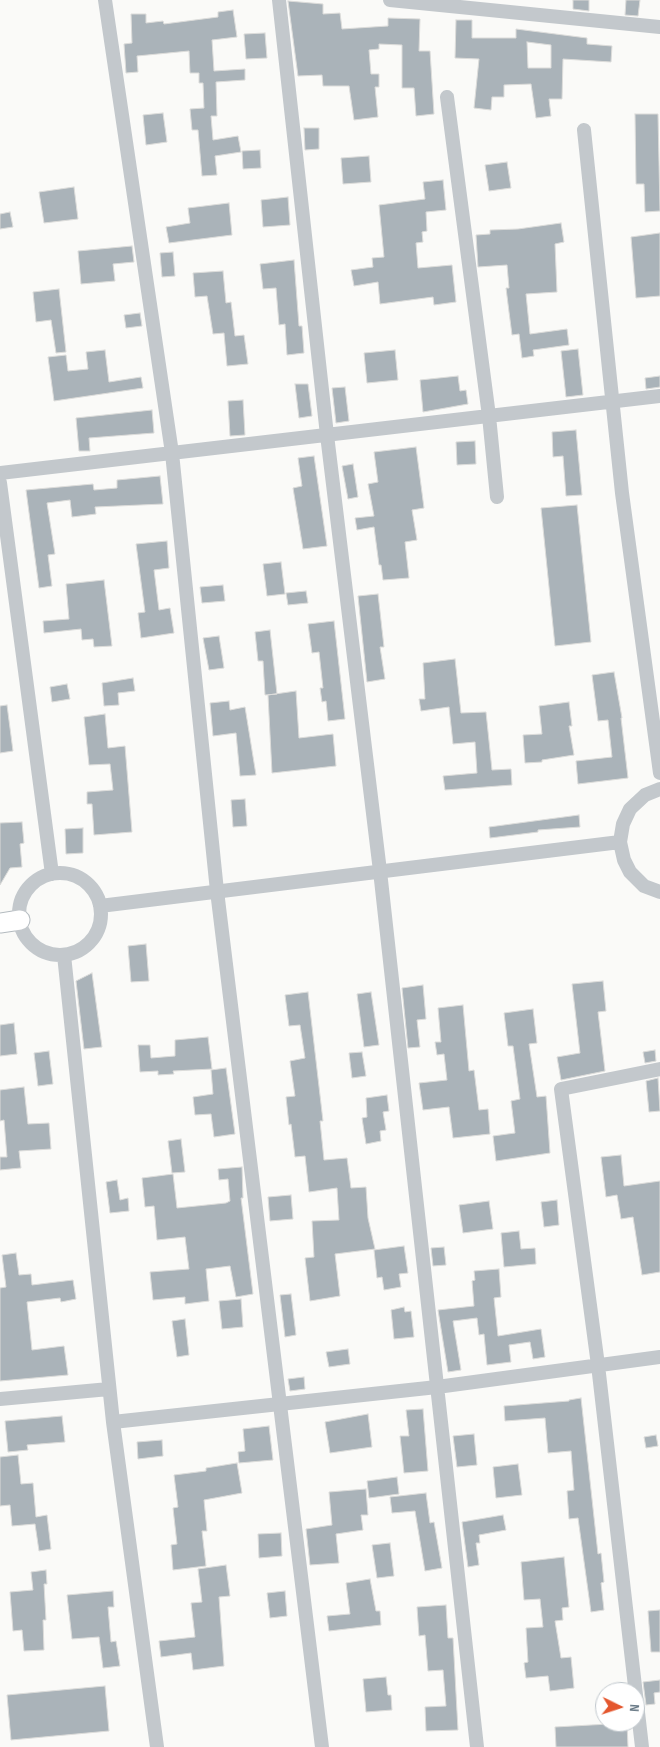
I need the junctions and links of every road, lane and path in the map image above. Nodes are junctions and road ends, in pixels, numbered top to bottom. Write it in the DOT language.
graph roads {
  1 [pos="105,0"];
  2 [pos="279,0"];
  3 [pos="390,0"];
  4 [pos="660,28"];
  5 [pos="447,97"];
  6 [pos="584,130"];
  7 [pos="660,396"];
  8 [pos="612,402"];
  9 [pos="488,416"];
  10 [pos="327,435"];
  11 [pos="172,453"];
  12 [pos="0,473"];
  13 [pos="0,483"];
  14 [pos="497,496"];
  15 [pos="660,773"];
  16 [pos="660,789"];
  17 [pos="620,842"];
  18 [pos="380,871"];
  19 [pos="52,874"];
  20 [pos="217,891"];
  21 [pos="660,892"];
  22 [pos="100,906"];
  23 [pos="20,920"];
  24 [pos="0,923"];
  25 [pos="64,955"];
  26 [pos="660,1069"];
  27 [pos="660,1357"];
  28 [pos="598,1365"];
  29 [pos="437,1387"];
  30 [pos="109,1389"];
  31 [pos="0,1400"];
  32 [pos="281,1405"];
  33 [pos="113,1422"];
  34 [pos="157,1747"];
  35 [pos="322,1747"];
  36 [pos="477,1747"];
  37 [pos="642,1747"];
  1 -- 11 [label="street"];
  2 -- 10 [label="street"];
  3 -- 4 [label="street"];
  5 -- 9 [label="street"];
  6 -- 8 [label="street"];
  7 -- 8 [label="street"];
  8 -- 9 [label="street"];
  8 -- 15 [label="street"];
  9 -- 10 [label="street"];
  9 -- 14 [label="street"];
  10 -- 11 [label="street"];
  10 -- 18 [label="street"];
  11 -- 12 [label="street"];
  11 -- 20 [label="street"];
  13 -- 19 [label="street"];
  16 -- 17 [label="street"];
  17 -- 18 [label="street"];
  17 -- 21 [label="street"];
  18 -- 20 [label="street"];
  18 -- 29 [label="street"];
  19 -- 22 [label="street"];
  19 -- 23 [label="street"];
  20 -- 22 [label="street"];
  20 -- 32 [label="street"];
  22 -- 25 [label="street"];
  23 -- 24 [label="street"];
  23 -- 25 [label="street"];
  25 -- 30 [label="street"];
  26 -- 28 [label="street"];
  27 -- 28 [label="street"];
  28 -- 29 [label="street"];
  28 -- 37 [label="street"];
  29 -- 32 [label="street"];
  29 -- 36 [label="street"];
  30 -- 31 [label="street"];
  30 -- 33 [label="street"];
  32 -- 33 [label="street"];
  32 -- 35 [label="street"];
  33 -- 34 [label="street"];
}
